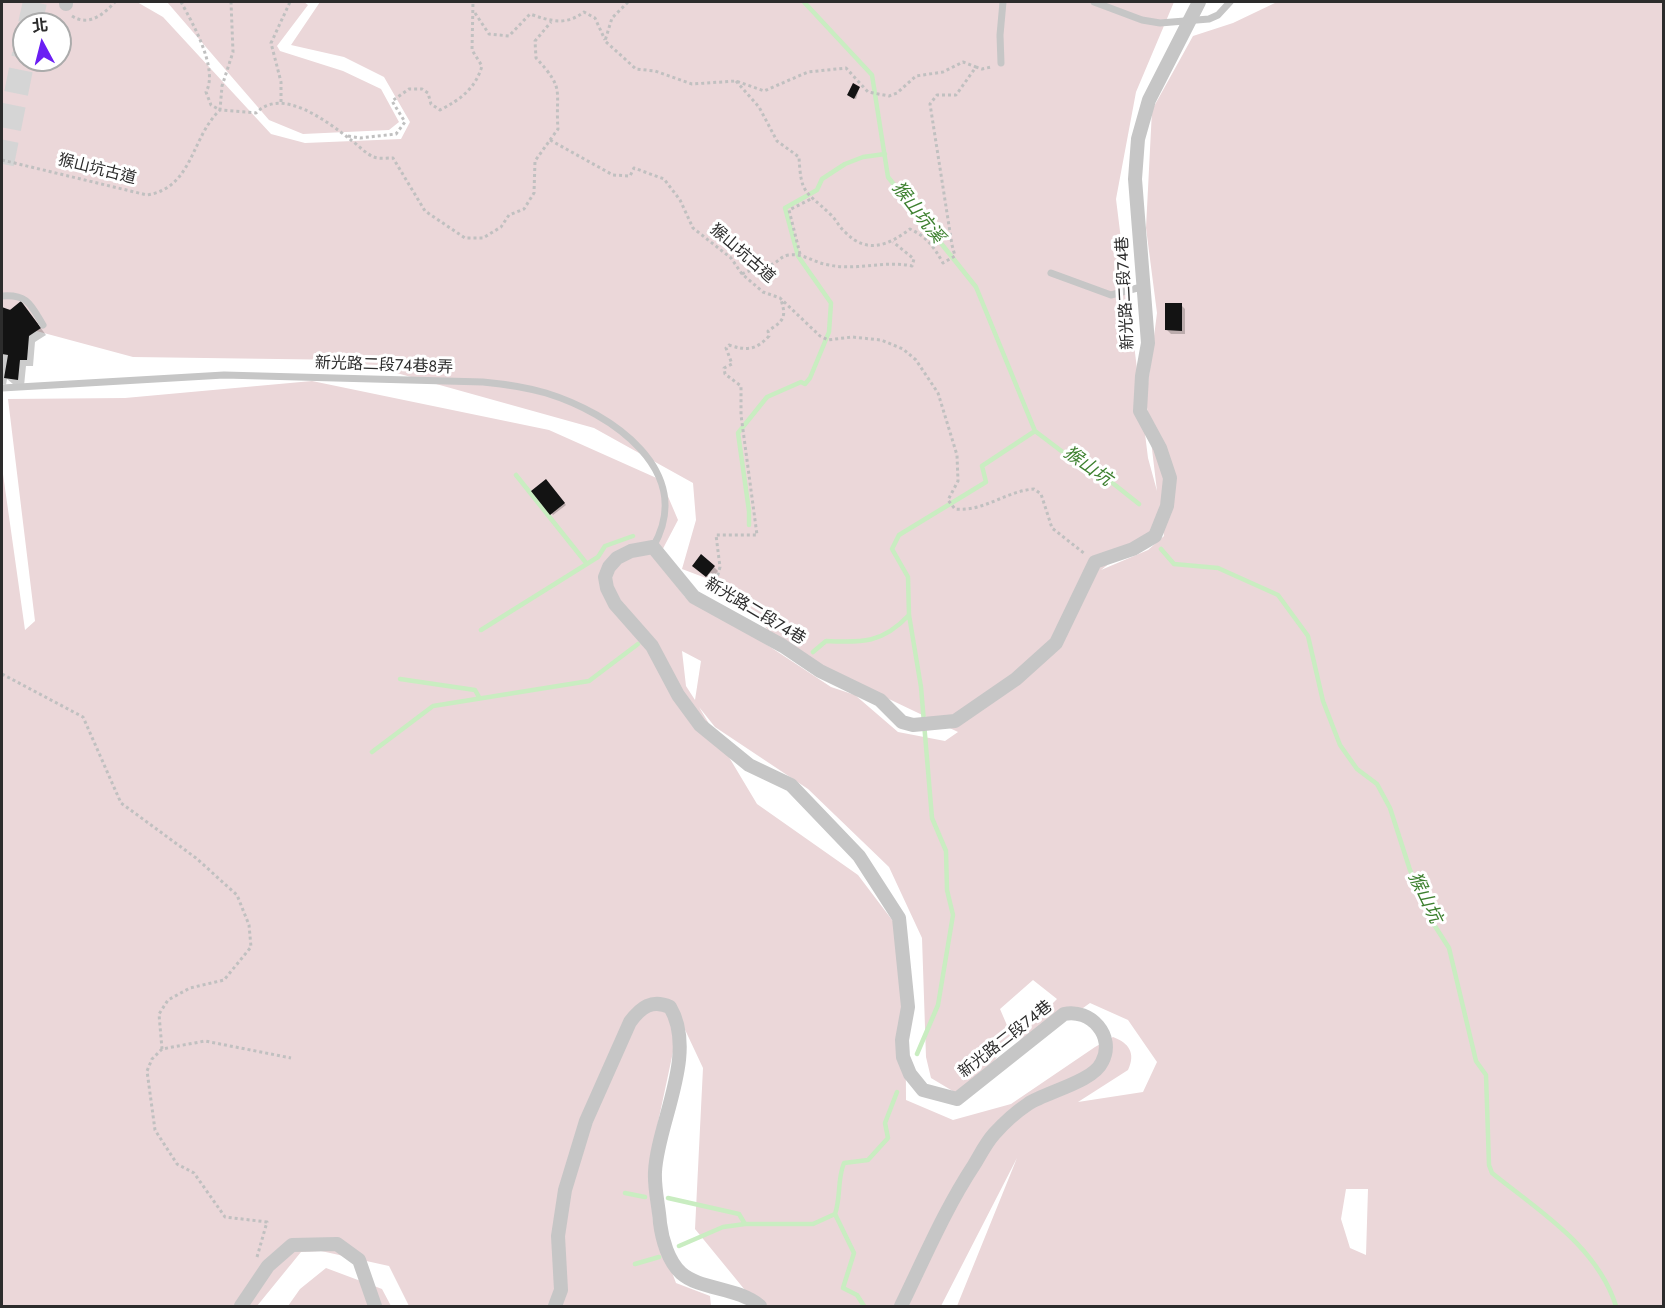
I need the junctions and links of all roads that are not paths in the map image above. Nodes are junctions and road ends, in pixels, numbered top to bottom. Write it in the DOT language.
graph roads {
  1 [pos="1003,2"];
  2 [pos="1095,2"];
  3 [pos="1199,2"];
  4 [pos="1230,2"];
  5 [pos="1190,22"];
  6 [pos="1001,63"];
  7 [pos="1051,273"];
  8 [pos="1144,285"];
  9 [pos="2,296"];
  10 [pos="43,325"];
  11 [pos="2,388"];
  12 [pos="653,547"];
  13 [pos="241,1306"];
  14 [pos="375,1306"];
  15 [pos="555,1306"];
  16 [pos="760,1306"];
  17 [pos="901,1306"];
  1 -- 6 [label="lane"];
  2 -- 5 [label="lane"];
  3 -- 5 [label="street, 新光路二段74巷"];
  4 -- 5 [label="lane"];
  5 -- 8 [label="street, 新光路二段74巷"];
  7 -- 8 [label="lane"];
  8 -- 12 [label="street, 新光路二段74巷"];
  9 -- 10 [label="lane"];
  11 -- 12 [label="lane, 新光路二段74巷8弄"];
  12 -- 17 [label="street, 新光路二段74巷"];
  13 -- 14 [label="street"];
  15 -- 16 [label="street"];
}
